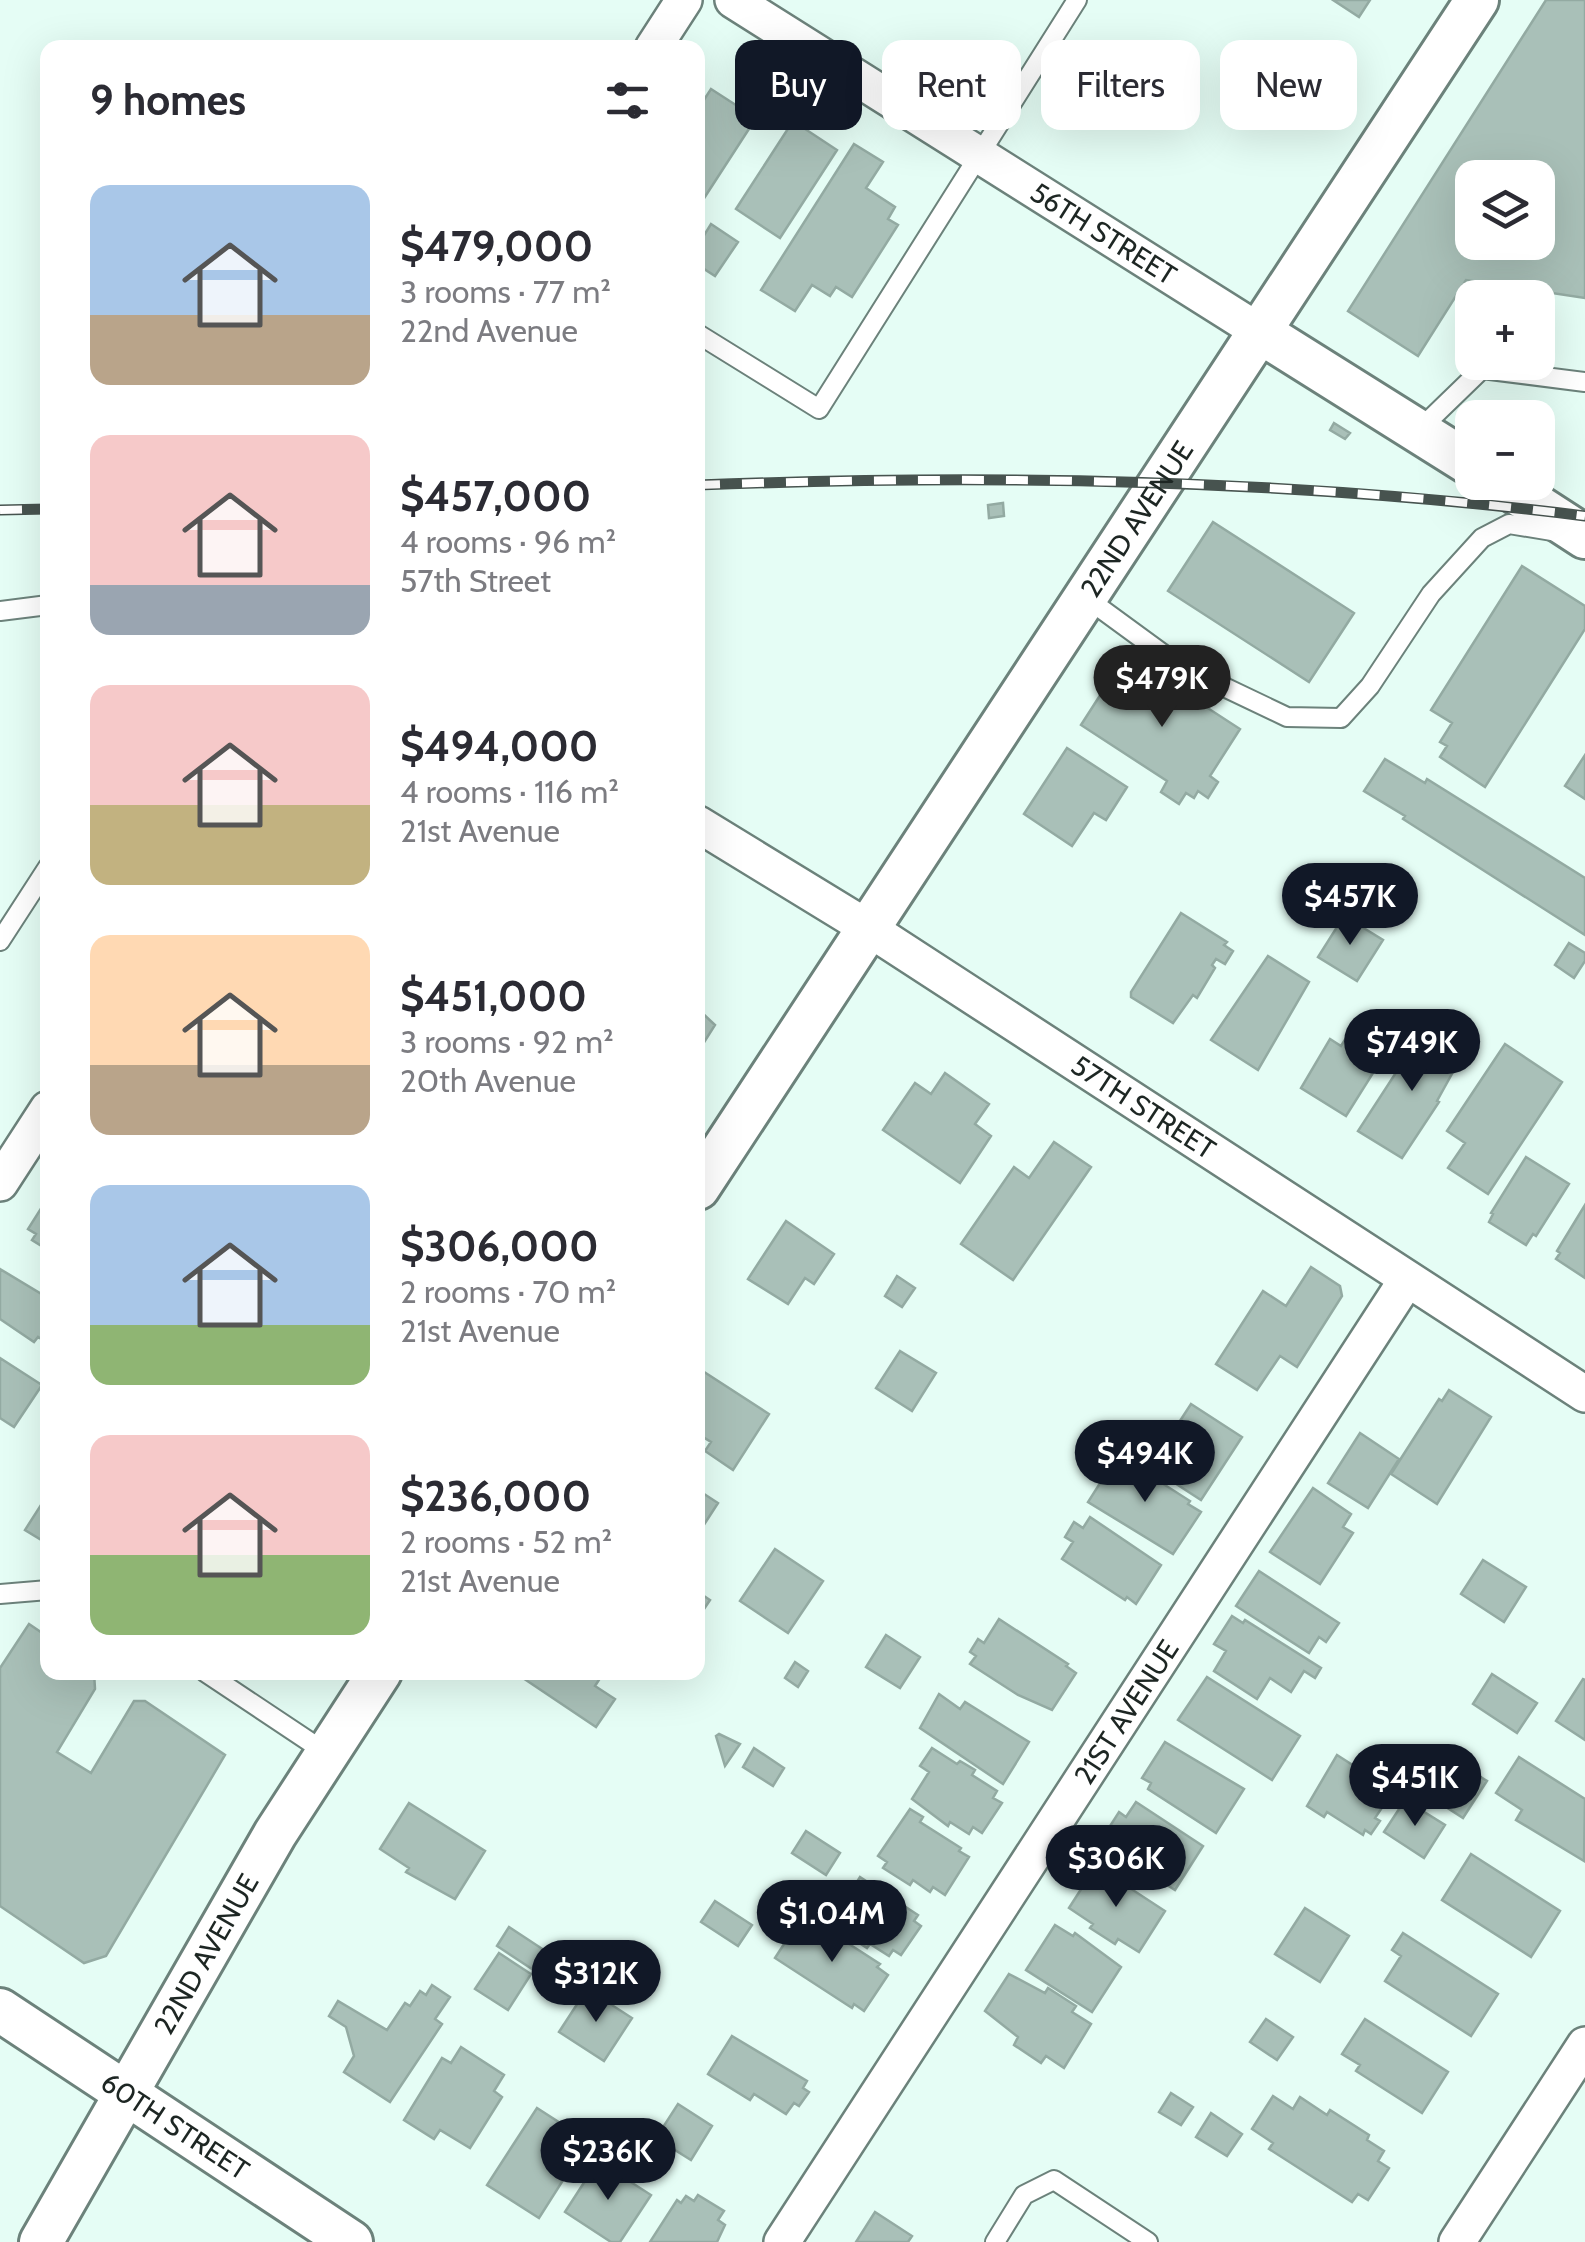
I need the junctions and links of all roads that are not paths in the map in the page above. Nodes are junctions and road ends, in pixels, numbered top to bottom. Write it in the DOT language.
graph roads {
  1 [pos="684,0"];
  2 [pos="734,0"];
  3 [pos="1077,0"];
  4 [pos="1477,0"];
  5 [pos="658,40"];
  6 [pos="978,154"];
  7 [pos="1260,332"];
  8 [pos="705,338"];
  9 [pos="1585,382"];
  10 [pos="1418,431"];
  11 [pos="1455,455"];
  12 [pos="1528,500"];
  13 [pos="1576,531"];
  14 [pos="1085,597"];
  15 [pos="40,607"];
  16 [pos="0,611"];
  17 [pos="705,828"];
  18 [pos="40,880"];
  19 [pos="868,928"];
  20 [pos="0,942"];
  21 [pos="40,1121"];
  22 [pos="705,1177"];
  23 [pos="0,1183"];
  24 [pos="1406,1281"];
  25 [pos="1585,1394"];
  26 [pos="40,1591"];
  27 [pos="0,1594"];
  28 [pos="217,1680"];
  29 [pos="375,1680"];
  30 [pos="328,1754"];
  31 [pos="0,2010"];
  32 [pos="1585,2045"];
  33 [pos="125,2092"];
  34 [pos="347,2241"];
  35 [pos="41,2242"];
  36 [pos="782,2242"];
  37 [pos="995,2242"];
  38 [pos="1148,2242"];
  39 [pos="1457,2242"];
  1 -- 5 [label="street"];
  2 -- 6 [label="street, 56TH STREET"];
  3 -- 6 [label="lane"];
  4 -- 7 [label="street, 22ND AVENUE"];
  6 -- 7 [label="street, 56TH STREET"];
  6 -- 8 [label="lane"];
  7 -- 10 [label="street, 56TH STREET"];
  7 -- 14 [label="street, 22ND AVENUE"];
  9 -- 10 [label="lane"];
  10 -- 11 [label="street, 56TH STREET"];
  12 -- 13 [label="street"];
  13 -- 14 [label="lane"];
  14 -- 19 [label="street, 22ND AVENUE"];
  15 -- 16 [label="lane"];
  17 -- 19 [label="street, 57TH STREET"];
  18 -- 20 [label="lane"];
  19 -- 22 [label="street, 22ND AVENUE"];
  19 -- 24 [label="street, 57TH STREET"];
  21 -- 23 [label="street"];
  24 -- 25 [label="street, 57TH STREET"];
  24 -- 36 [label="street, 21ST AVENUE"];
  26 -- 27 [label="lane"];
  28 -- 30 [label="lane"];
  29 -- 30 [label="street, 22ND AVENUE"];
  30 -- 33 [label="street, 22ND AVENUE"];
  31 -- 33 [label="street, 60TH STREET"];
  32 -- 39 [label="street"];
  33 -- 34 [label="street, 60TH STREET"];
  33 -- 35 [label="street, 22ND AVENUE"];
  37 -- 38 [label="lane"];
}
